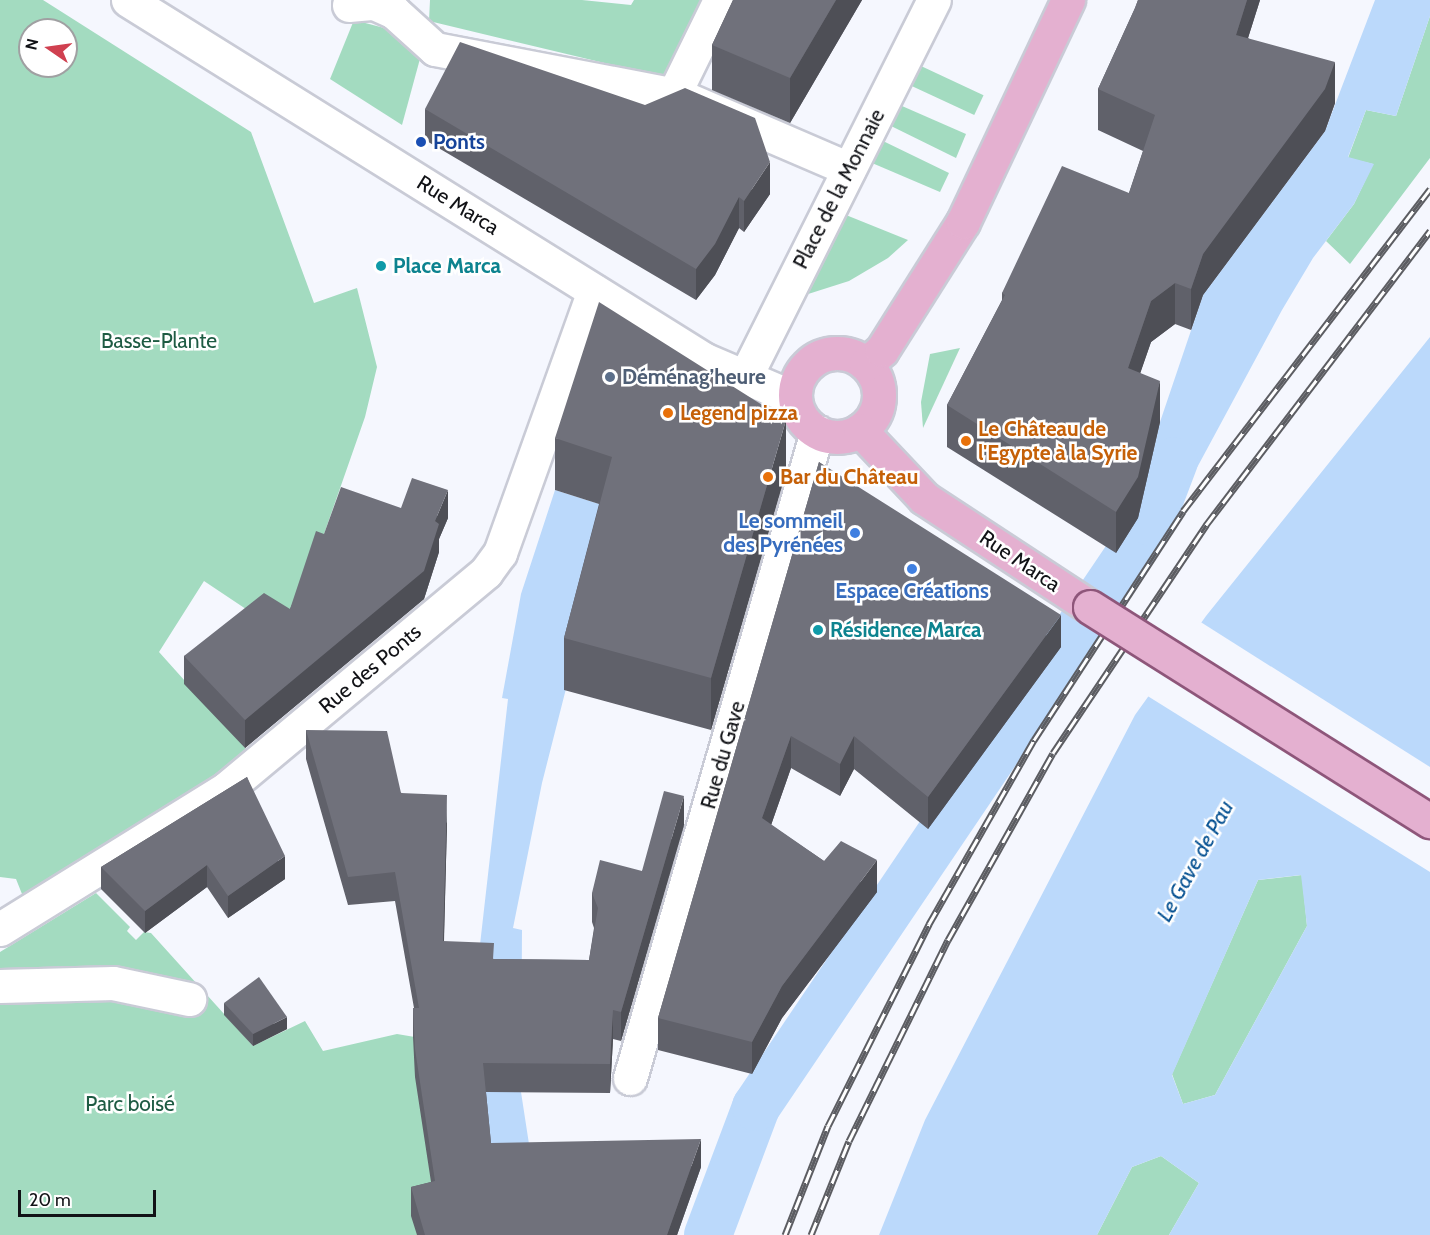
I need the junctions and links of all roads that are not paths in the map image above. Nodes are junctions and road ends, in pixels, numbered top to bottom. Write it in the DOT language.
graph roads {
  1 [pos="128,0"];
  2 [pos="720,0"];
  3 [pos="934,0"];
  4 [pos="1068,0"];
  5 [pos="349,5"];
  6 [pos="676,95"];
  7 [pos="849,169"];
  8 [pos="594,291"];
  9 [pos="866,364"];
  10 [pos="744,379"];
  11 [pos="794,398"];
  12 [pos="860,430"];
  13 [pos="817,432"];
  14 [pos="1430,821"];
  15 [pos="0,929"];
  16 [pos="0,986"];
  17 [pos="189,999"];
  18 [pos="630,1078"];
  1 -- 8 [label="street, Rue Marca"];
  2 -- 6 [label="street"];
  3 -- 7 [label="street, Place de la Monnaie"];
  4 -- 9 [label="main road"];
  5 -- 6 [label="street"];
  6 -- 7 [label="street"];
  7 -- 10 [label="street, Place de la Monnaie"];
  8 -- 10 [label="street, Rue Marca"];
  8 -- 15 [label="street, Rue des Ponts"];
  9 -- 11 [label="main road"];
  9 -- 12 [label="main road"];
  10 -- 11 [label="street, Rue Marca"];
  11 -- 13 [label="main road"];
  12 -- 13 [label="main road"];
  12 -- 14 [label="main road, Rue Marca, bridge"];
  13 -- 18 [label="street, Rue du Gave"];
  16 -- 17 [label="street"];
}
